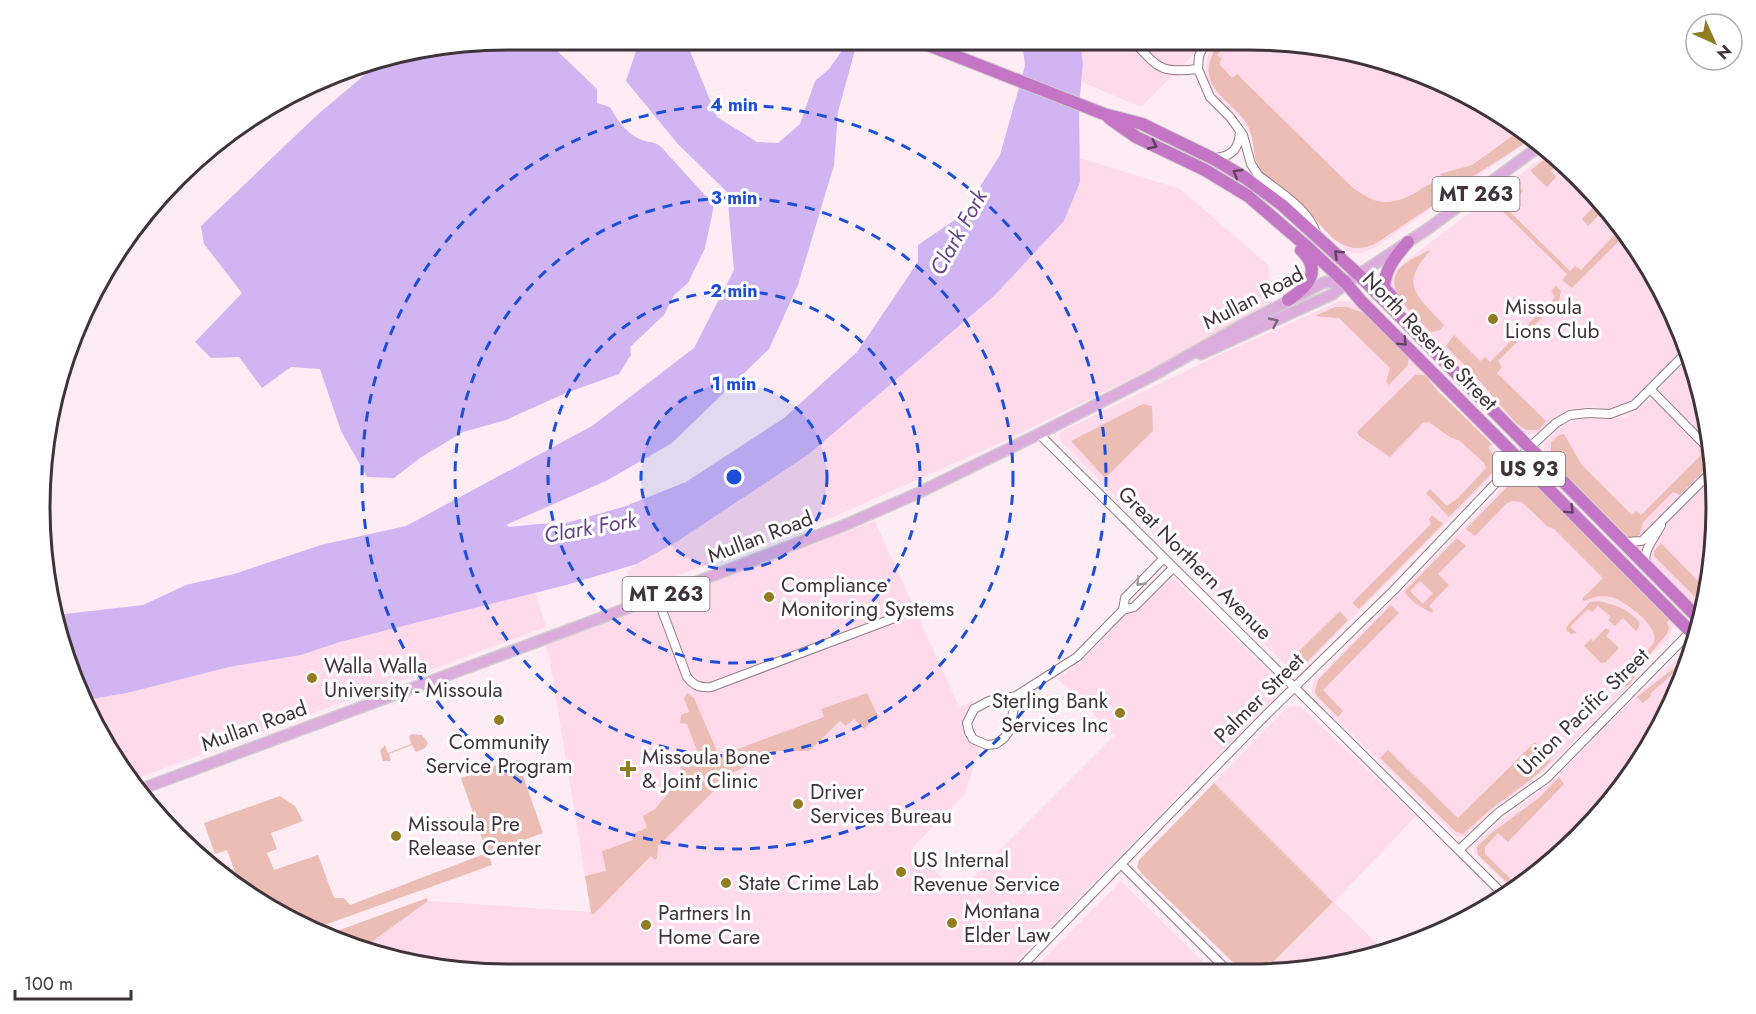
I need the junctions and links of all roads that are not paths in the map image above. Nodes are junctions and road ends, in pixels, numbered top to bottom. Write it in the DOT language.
graph roads {
  1 [pos="941,50"];
  2 [pos="1142,50"];
  3 [pos="1202,50"];
  4 [pos="1198,69"];
  5 [pos="1104,114"];
  6 [pos="1240,130"];
  7 [pos="1534,149"];
  8 [pos="1214,159"];
  9 [pos="1248,196"];
  10 [pos="1316,234"];
  11 [pos="1408,242"];
  12 [pos="1359,275"];
  13 [pos="1346,283"];
  14 [pos="1288,300"];
  15 [pos="1681,358"];
  16 [pos="1181,360"];
  17 [pos="1650,389"];
  18 [pos="1504,422"];
  19 [pos="1039,434"];
  20 [pos="1702,441"];
  21 [pos="1530,447"];
  22 [pos="1518,458"];
  23 [pos="1706,477"];
  24 [pos="1663,521"];
  25 [pos="1623,542"];
  26 [pos="1164,558"];
  27 [pos="1646,566"];
  28 [pos="1173,568"];
  29 [pos="657,597"];
  30 [pos="1123,610"];
  31 [pos="1694,614"];
  32 [pos="897,617"];
  33 [pos="1689,630"];
  34 [pos="1686,641"];
  35 [pos="1295,687"];
  36 [pos="1016,696"];
  37 [pos="145,787"];
  38 [pos="1459,850"];
  39 [pos="1121,864"];
  40 [pos="1499,890"];
  41 [pos="1024,964"];
  42 [pos="1221,964"];
  1 -- 5 [label="highway, North Reserve Street"];
  2 -- 4 [label="street"];
  3 -- 4 [label="street"];
  4 -- 6 [label="street"];
  5 -- 8 [label="highway, North Reserve Street / US 93"];
  5 -- 9 [label="highway, North Reserve Street / US 93, one-way"];
  6 -- 8 [label="street"];
  6 -- 10 [label="street"];
  7 -- 11 [label="main road, Mullan Road / MT 263"];
  10 -- 8 [label="highway, North Reserve Street / US 93, one-way"];
  9 -- 13 [label="highway, North Reserve Street / US 93"];
  9 -- 14 [label="highway"];
  12 -- 10 [label="highway, North Reserve Street / US 93, one-way"];
  11 -- 12 [label="main road, Mullan Road / MT 263"];
  11 -- 18 [label="highway"];
  12 -- 13 [label="main road, Mullan Road"];
  12 -- 18 [label="highway, North Reserve Street / US 93"];
  13 -- 14 [label="main road, Mullan Road / MT 263"];
  16 -- 13 [label="main road, Mullan Road, one-way"];
  13 -- 22 [label="highway, North Reserve Street / US 93, one-way"];
  14 -- 16 [label="main road, Mullan Road / MT 263"];
  15 -- 17 [label="street, Palmer Street"];
  16 -- 19 [label="main road, Mullan Road / MT 263"];
  17 -- 20 [label="street"];
  17 -- 21 [label="street, Palmer Street"];
  18 -- 21 [label="highway, North Reserve Street / US 93"];
  19 -- 26 [label="street, Great Northern Avenue"];
  19 -- 29 [label="main road, Mullan Road / MT 263"];
  21 -- 22 [label="street, Palmer Street"];
  21 -- 25 [label="highway, North Reserve Street / US 93"];
  22 -- 33 [label="highway, North Reserve Street / US 93, one-way"];
  22 -- 35 [label="street, Palmer Street"];
  23 -- 24 [label="street"];
  24 -- 25 [label="street"];
  24 -- 27 [label="street"];
  25 -- 27 [label="highway, North Reserve Street / US 93"];
  26 -- 28 [label="street, Great Northern Avenue"];
  26 -- 30 [label="street, one-way"];
  27 -- 31 [label="highway, North Reserve Street / US 93"];
  28 -- 30 [label="street"];
  28 -- 35 [label="street, Great Northern Avenue"];
  29 -- 32 [label="street"];
  29 -- 37 [label="main road, Mullan Road / MT 263"];
  30 -- 36 [label="street"];
  34 -- 38 [label="street, Union Pacific Street"];
  35 -- 38 [label="street, Great Northern Avenue"];
  35 -- 39 [label="street, Palmer Street"];
  36 -- 36 [label="street"];
  38 -- 40 [label="street, Great Northern Avenue"];
  39 -- 41 [label="street, Palmer Street"];
  39 -- 42 [label="street"];
}
